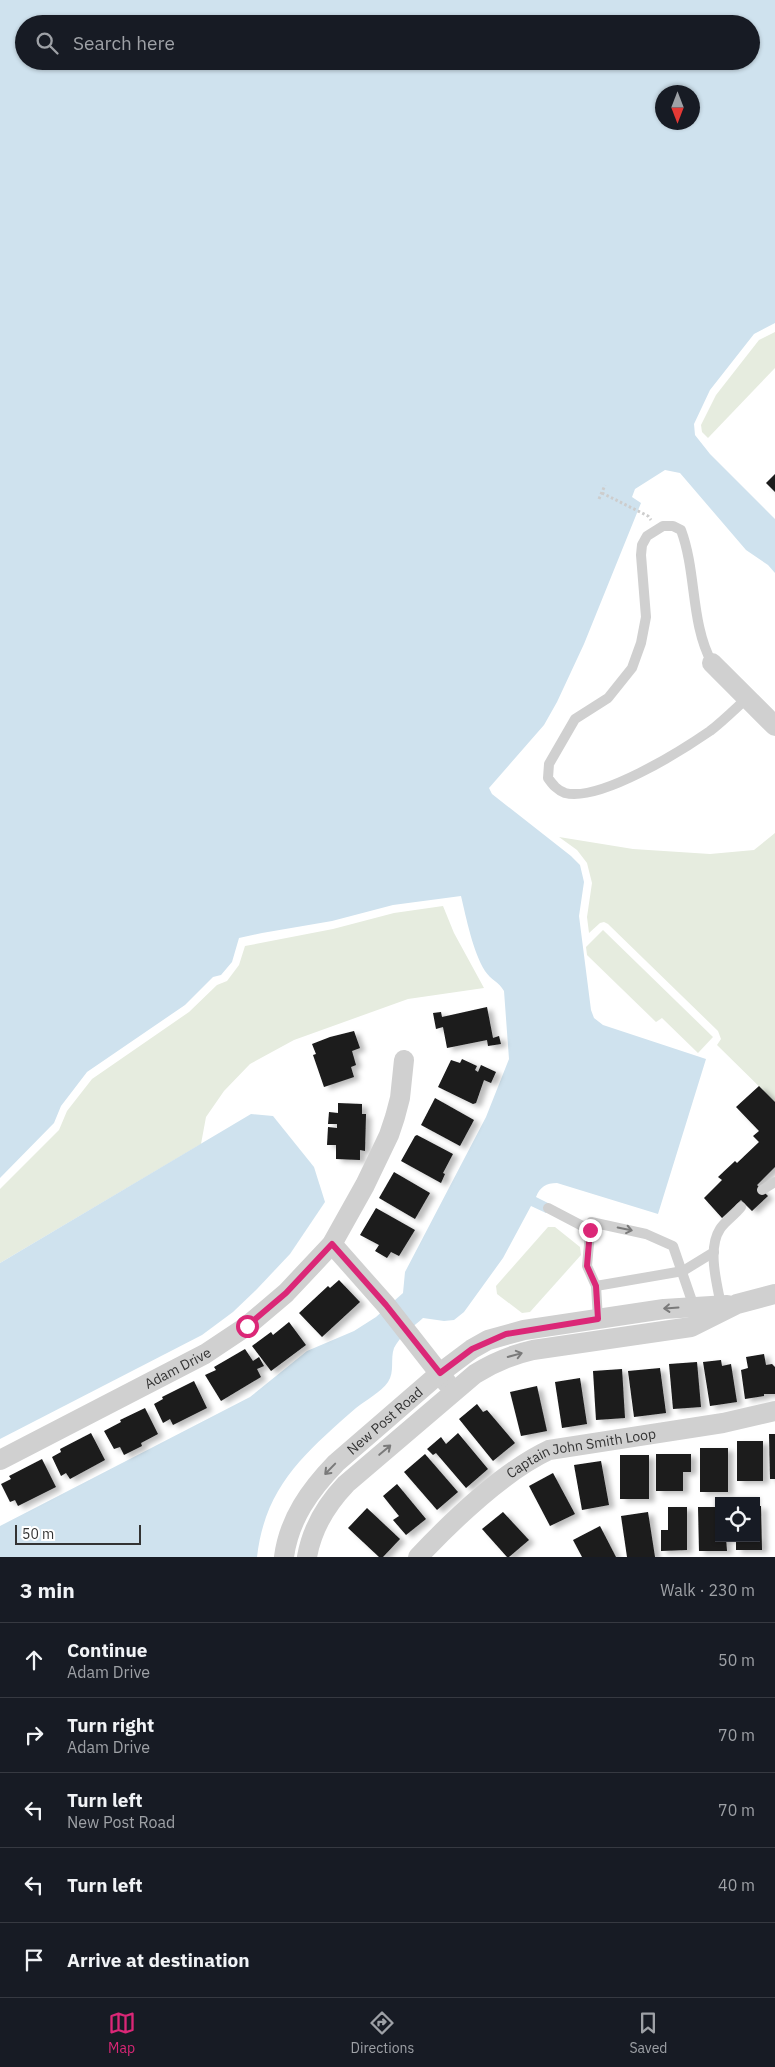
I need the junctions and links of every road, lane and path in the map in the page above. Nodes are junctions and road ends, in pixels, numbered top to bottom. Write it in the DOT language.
graph roads {
  1 [pos="605,485"];
  2 [pos="602,493"];
  3 [pos="599,499"];
  4 [pos="648,516"];
  5 [pos="712,663"];
  6 [pos="748,698"];
  7 [pos="775,726"];
  8 [pos="404,1060"];
  9 [pos="775,1182"];
  10 [pos="762,1190"];
  11 [pos="742,1207"];
  12 [pos="548,1208"];
  13 [pos="590,1230"];
  14 [pos="332,1244"];
  15 [pos="714,1252"];
  16 [pos="683,1271"];
  17 [pos="596,1286"];
  18 [pos="774,1296"];
  19 [pos="729,1304"];
  20 [pos="694,1307"];
  21 [pos="598,1319"];
  22 [pos="440,1373"];
  23 [pos="454,1392"];
  24 [pos="775,1412"];
  25 [pos="0,1460"];
  26 [pos="284,1557"];
  27 [pos="307,1557"];
  28 [pos="418,1557"];
  1 -- 2 [label="path"];
  2 -- 3 [label="path"];
  2 -- 4 [label="path"];
  5 -- 6 [label="street"];
  5 -- 6 [label="lane"];
  6 -- 7 [label="street"];
  8 -- 14 [label="street, Adam Drive"];
  9 -- 10 [label="lane"];
  11 -- 15 [label="lane"];
  12 -- 13 [label="lane"];
  13 -- 16 [label="lane, one-way"];
  13 -- 17 [label="lane"];
  14 -- 22 [label="street"];
  14 -- 25 [label="street, Adam Drive"];
  15 -- 16 [label="lane"];
  15 -- 19 [label="lane"];
  16 -- 17 [label="lane"];
  16 -- 20 [label="lane"];
  17 -- 21 [label="lane"];
  18 -- 19 [label="street, New Post Road"];
  19 -- 20 [label="street, New Post Road"];
  23 -- 19 [label="street, New Post Road, one-way"];
  20 -- 21 [label="street, New Post Road, one-way"];
  21 -- 22 [label="street, New Post Road"];
  22 -- 23 [label="street"];
  22 -- 26 [label="street, New Post Road, one-way"];
  27 -- 23 [label="street, New Post Road, one-way"];
  24 -- 28 [label="street, Captain John Smith Loop"];
}
